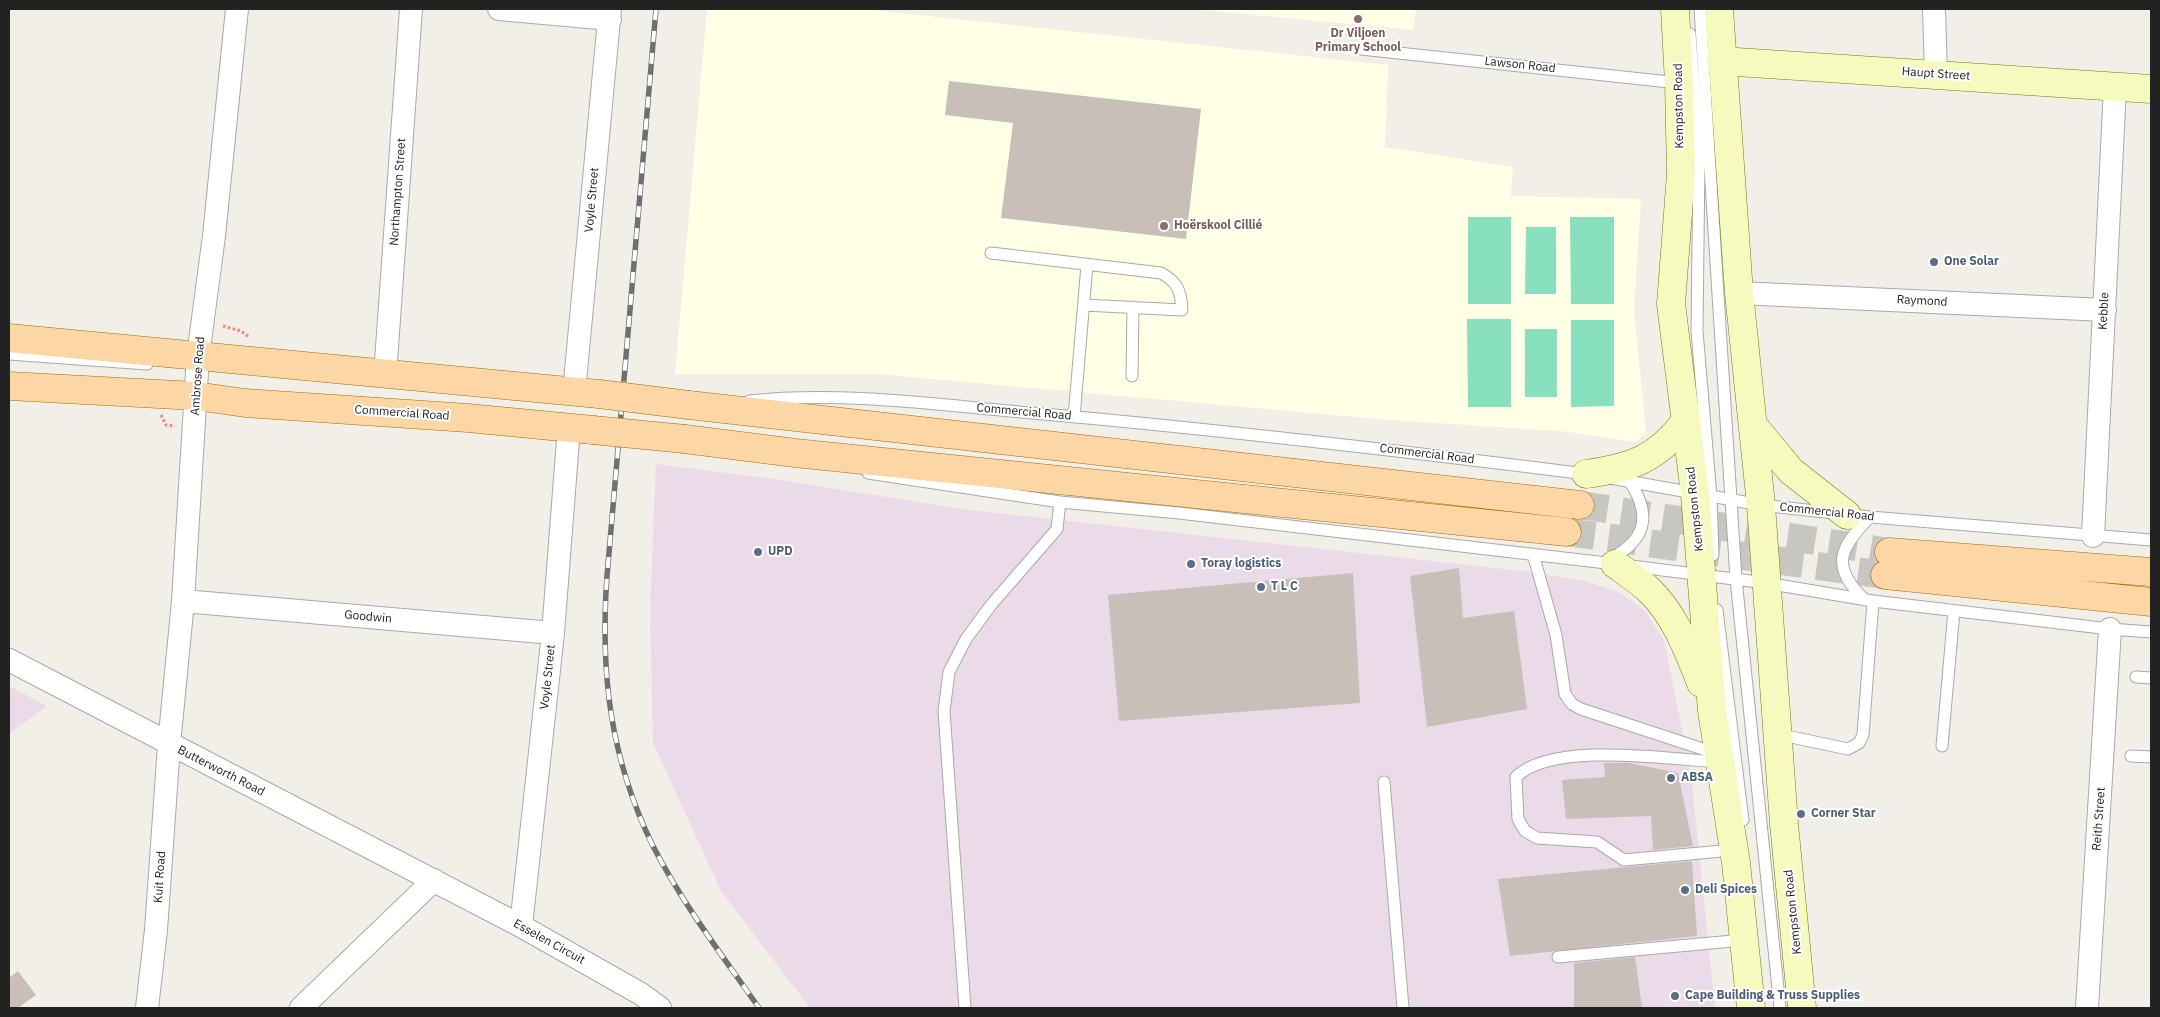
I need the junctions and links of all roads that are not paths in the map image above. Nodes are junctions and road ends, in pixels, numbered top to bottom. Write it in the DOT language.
graph roads {
  1 [pos="237,9"];
  2 [pos="411,9"];
  3 [pos="499,9"];
  4 [pos="1700,9"];
  5 [pos="1719,9"];
  6 [pos="1935,9"];
  7 [pos="610,14"];
  8 [pos="1682,14"];
  9 [pos="1362,49"];
  10 [pos="1721,61"];
  11 [pos="1936,74"];
  12 [pos="1679,83"];
  13 [pos="2115,87"];
  14 [pos="2151,89"];
  15 [pos="991,253"];
  16 [pos="1088,266"];
  17 [pos="1739,293"];
  18 [pos="1084,305"];
  19 [pos="1133,308"];
  20 [pos="2105,310"];
  21 [pos="9,338"];
  22 [pos="9,354"];
  23 [pos="198,356"];
  24 [pos="9,374"];
  25 [pos="385,375"];
  26 [pos="1132,376"];
  27 [pos="9,386"];
  28 [pos="586,393"];
  29 [pos="196,396"];
  30 [pos="695,405"];
  31 [pos="1074,417"];
  32 [pos="1685,422"];
  33 [pos="1753,425"];
  34 [pos="581,429"];
  35 [pos="795,454"];
  36 [pos="1586,474"];
  37 [pos="1630,482"];
  38 [pos="1703,496"];
  39 [pos="1732,500"];
  40 [pos="1060,502"];
  41 [pos="1580,505"];
  42 [pos="1761,506"];
  43 [pos="1859,516"];
  44 [pos="1567,532"];
  45 [pos="2093,536"];
  46 [pos="2151,540"];
  47 [pos="1533,554"];
  48 [pos="1610,563"];
  49 [pos="2151,572"];
  50 [pos="1736,579"];
  51 [pos="1711,583"];
  52 [pos="1766,583"];
  53 [pos="183,601"];
  54 [pos="1869,601"];
  55 [pos="2151,602"];
  56 [pos="1954,611"];
  57 [pos="2110,629"];
  58 [pos="2151,632"];
  59 [pos="553,633"];
  60 [pos="9,660"];
  61 [pos="2136,677"];
  62 [pos="2151,678"];
  63 [pos="1712,710"];
  64 [pos="1777,734"];
  65 [pos="169,745"];
  66 [pos="1942,746"];
  67 [pos="2131,756"];
  68 [pos="2151,756"];
  69 [pos="1718,758"];
  70 [pos="1384,782"];
  71 [pos="1741,843"];
  72 [pos="1750,877"];
  73 [pos="434,880"];
  74 [pos="521,926"];
  75 [pos="1744,940"];
  76 [pos="1558,957"];
  77 [pos="147,1008"];
  78 [pos="301,1008"];
  79 [pos="660,1008"];
  80 [pos="965,1008"];
  81 [pos="1403,1008"];
  82 [pos="1751,1008"];
  83 [pos="1780,1008"];
  84 [pos="1802,1008"];
  85 [pos="2087,1008"];
  1 -- 23 [label="street, Ambrose Road"];
  2 -- 25 [label="street, Northampton Street"];
  3 -- 7 [label="street"];
  4 -- 39 [label="lane"];
  5 -- 10 [label="main road, Kempston Road"];
  6 -- 11 [label="street"];
  7 -- 28 [label="street, Voyle Street"];
  8 -- 12 [label="main road, Kempston Road"];
  8 -- 38 [label="lane"];
  9 -- 12 [label="lane, Lawson Road"];
  10 -- 11 [label="main road, Haupt Street"];
  10 -- 17 [label="main road, Kempston Road"];
  11 -- 13 [label="main road, Haupt Street"];
  12 -- 32 [label="main road, Kempston Road"];
  13 -- 14 [label="main road, Haupt Street"];
  13 -- 20 [label="street, Kebble"];
  15 -- 16 [label="lane"];
  16 -- 18 [label="lane"];
  16 -- 19 [label="lane"];
  17 -- 20 [label="street, Raymond"];
  17 -- 33 [label="main road, Kempston Road"];
  18 -- 19 [label="lane"];
  18 -- 31 [label="lane"];
  19 -- 26 [label="lane"];
  20 -- 45 [label="street, Kebble"];
  21 -- 23 [label="main road, Commercial Road"];
  22 -- 23 [label="lane"];
  23 -- 25 [label="main road, Commercial Road"];
  23 -- 29 [label="street, Ambrose Road"];
  24 -- 29 [label="lane"];
  25 -- 28 [label="main road, Commercial Road"];
  27 -- 29 [label="main road, Commercial Road"];
  28 -- 30 [label="main road, Commercial Road, bridge"];
  29 -- 34 [label="main road, Commercial Road"];
  29 -- 53 [label="street, Ambrose Road"];
  30 -- 31 [label="lane, Commercial Road"];
  30 -- 41 [label="main road, Commercial Road"];
  31 -- 36 [label="lane, Commercial Road"];
  32 -- 36 [label="main road"];
  32 -- 38 [label="main road, Kempston Road"];
  33 -- 42 [label="main road, Kempston Road"];
  33 -- 43 [label="main road"];
  34 -- 35 [label="main road, Commercial Road, bridge"];
  34 -- 59 [label="street, Voyle Street"];
  35 -- 40 [label="lane, Commercial Road"];
  35 -- 44 [label="main road, Commercial Road"];
  36 -- 37 [label="lane, Commercial Road"];
  37 -- 38 [label="lane, Commercial Road"];
  37 -- 48 [label="lane"];
  38 -- 39 [label="lane, Commercial Road"];
  38 -- 51 [label="main road, Kempston Road"];
  39 -- 42 [label="lane, Commercial Road"];
  39 -- 50 [label="lane"];
  40 -- 47 [label="lane, Commercial Road"];
  40 -- 80 [label="lane"];
  42 -- 43 [label="lane, Commercial Road"];
  42 -- 52 [label="main road, Kempston Road"];
  43 -- 45 [label="lane, Commercial Road"];
  43 -- 54 [label="lane"];
  45 -- 46 [label="lane, Commercial Road"];
  47 -- 48 [label="lane, Commercial Road"];
  47 -- 69 [label="lane"];
  48 -- 51 [label="lane, Commercial Road"];
  48 -- 63 [label="main road"];
  49 -- 55 [label="main road"];
  50 -- 51 [label="lane, Commercial Road"];
  50 -- 52 [label="lane, Commercial Road"];
  50 -- 83 [label="lane"];
  51 -- 63 [label="main road, Kempston Road"];
  51 -- 71 [label="lane"];
  52 -- 54 [label="lane, Commercial Road"];
  52 -- 64 [label="main road, Kempston Road"];
  53 -- 59 [label="street, Goodwin"];
  53 -- 65 [label="street, Ambrose Road"];
  54 -- 56 [label="lane, Commercial Road"];
  54 -- 64 [label="lane"];
  56 -- 57 [label="lane, Commercial Road"];
  56 -- 66 [label="lane"];
  57 -- 58 [label="lane, Commercial Road"];
  57 -- 85 [label="street, Reith Street"];
  59 -- 74 [label="street, Voyle Street"];
  60 -- 65 [label="street, Butterworth Road"];
  61 -- 62 [label="lane"];
  63 -- 69 [label="main road, Kempston Road"];
  64 -- 84 [label="main road, Kempston Road"];
  65 -- 73 [label="street, Butterworth Road"];
  65 -- 77 [label="street, Kuit Road"];
  67 -- 68 [label="lane"];
  69 -- 71 [label="main road, Kempston Road"];
  69 -- 71 [label="lane"];
  70 -- 81 [label="lane"];
  71 -- 72 [label="lane"];
  71 -- 75 [label="main road, Kempston Road"];
  73 -- 74 [label="street, Esselen Circuit"];
  73 -- 78 [label="street"];
  74 -- 79 [label="street, Esselen Circuit"];
  75 -- 76 [label="lane"];
  75 -- 82 [label="main road, Kempston Road"];
}
